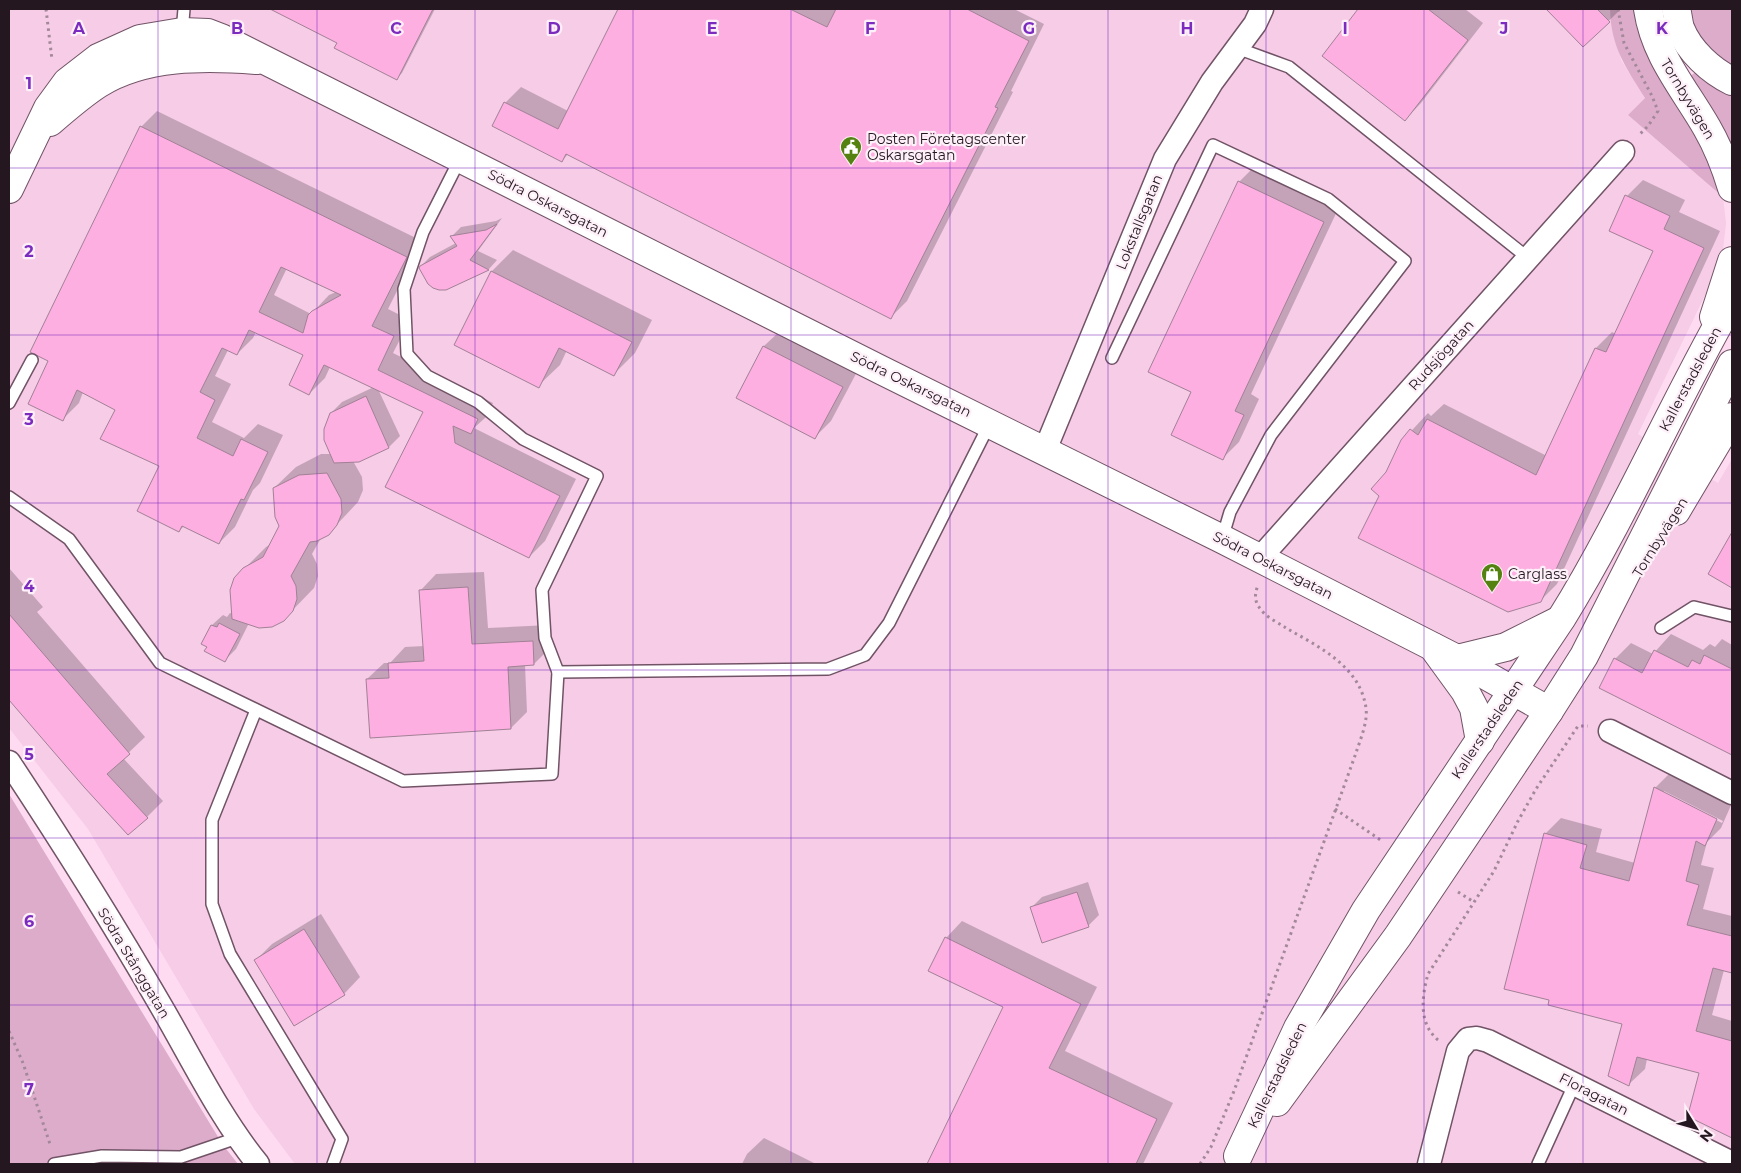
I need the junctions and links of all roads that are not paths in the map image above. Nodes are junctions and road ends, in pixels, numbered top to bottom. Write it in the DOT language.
graph roads {
  1 [pos="1262,9"];
  2 [pos="1648,9"];
  3 [pos="1676,9"];
  4 [pos="182,38"];
  5 [pos="1237,48"];
  6 [pos="1732,80"];
  7 [pos="1623,152"];
  8 [pos="460,159"];
  9 [pos="1732,188"];
  10 [pos="9,189"];
  11 [pos="1528,258"];
  12 [pos="1732,262"];
  13 [pos="1732,300"];
  14 [pos="1702,352"];
  15 [pos="1112,358"];
  16 [pos="32,360"];
  17 [pos="1732,364"];
  18 [pos="9,403"];
  19 [pos="1732,418"];
  20 [pos="990,423"];
  21 [pos="1045,450"];
  22 [pos="9,497"];
  23 [pos="1222,539"];
  24 [pos="1264,562"];
  25 [pos="1732,616"];
  26 [pos="1562,619"];
  27 [pos="1662,628"];
  28 [pos="1445,653"];
  29 [pos="1584,656"];
  30 [pos="558,672"];
  31 [pos="1513,691"];
  32 [pos="256,710"];
  33 [pos="1549,711"];
  34 [pos="1610,731"];
  35 [pos="1480,741"];
  36 [pos="9,762"];
  37 [pos="1732,793"];
  38 [pos="1574,1085"];
  39 [pos="237,1138"];
  40 [pos="1235,1160"];
  41 [pos="1732,1163"];
  42 [pos="55,1164"];
  43 [pos="258,1164"];
  44 [pos="333,1164"];
  45 [pos="1429,1164"];
  46 [pos="1538,1164"];
  1 -- 5 [label="street, Lokstallsgatan"];
  2 -- 9 [label="main road, Tornbyvägen"];
  3 -- 6 [label="main road"];
  4 -- 8 [label="main road, Södra Oskarsgatan"];
  4 -- 10 [label="main road, Södra Oskarsgatan"];
  5 -- 11 [label="lane"];
  5 -- 21 [label="street, Lokstallsgatan"];
  7 -- 11 [label="street, Rudsjögatan"];
  8 -- 20 [label="main road, Södra Oskarsgatan"];
  8 -- 30 [label="lane"];
  11 -- 24 [label="street, Rudsjögatan"];
  12 -- 14 [label="main road"];
  13 -- 14 [label="main road, Kallerstadsleden"];
  14 -- 26 [label="main road, Kallerstadsleden"];
  15 -- 23 [label="lane"];
  16 -- 18 [label="lane"];
  17 -- 29 [label="main road, Kallerstadsleden"];
  19 -- 29 [label="main road, Tornbyvägen"];
  20 -- 21 [label="main road, Södra Oskarsgatan"];
  20 -- 30 [label="lane"];
  21 -- 23 [label="main road, Södra Oskarsgatan"];
  22 -- 32 [label="lane"];
  23 -- 24 [label="main road, Södra Oskarsgatan"];
  24 -- 28 [label="main road, Södra Oskarsgatan"];
  25 -- 27 [label="lane"];
  26 -- 28 [label="main road"];
  26 -- 31 [label="main road, Kallerstadsleden"];
  28 -- 31 [label="main road, Södra Oskarsgatan"];
  28 -- 35 [label="main road"];
  29 -- 33 [label="main road, Kallerstadsleden"];
  30 -- 32 [label="lane"];
  31 -- 33 [label="main road, Södra Oskarsgatan"];
  31 -- 35 [label="main road, Kallerstadsleden"];
  32 -- 44 [label="lane"];
  33 -- 40 [label="main road, Kallerstadsleden"];
  34 -- 37 [label="street"];
  35 -- 40 [label="main road, Kallerstadsleden"];
  36 -- 39 [label="street, Södra Stånggatan"];
  38 -- 41 [label="street, Floragatan"];
  38 -- 45 [label="street, Floragatan"];
  38 -- 46 [label="lane"];
  39 -- 42 [label="lane"];
  39 -- 43 [label="street, Södra Stånggatan"];
}
